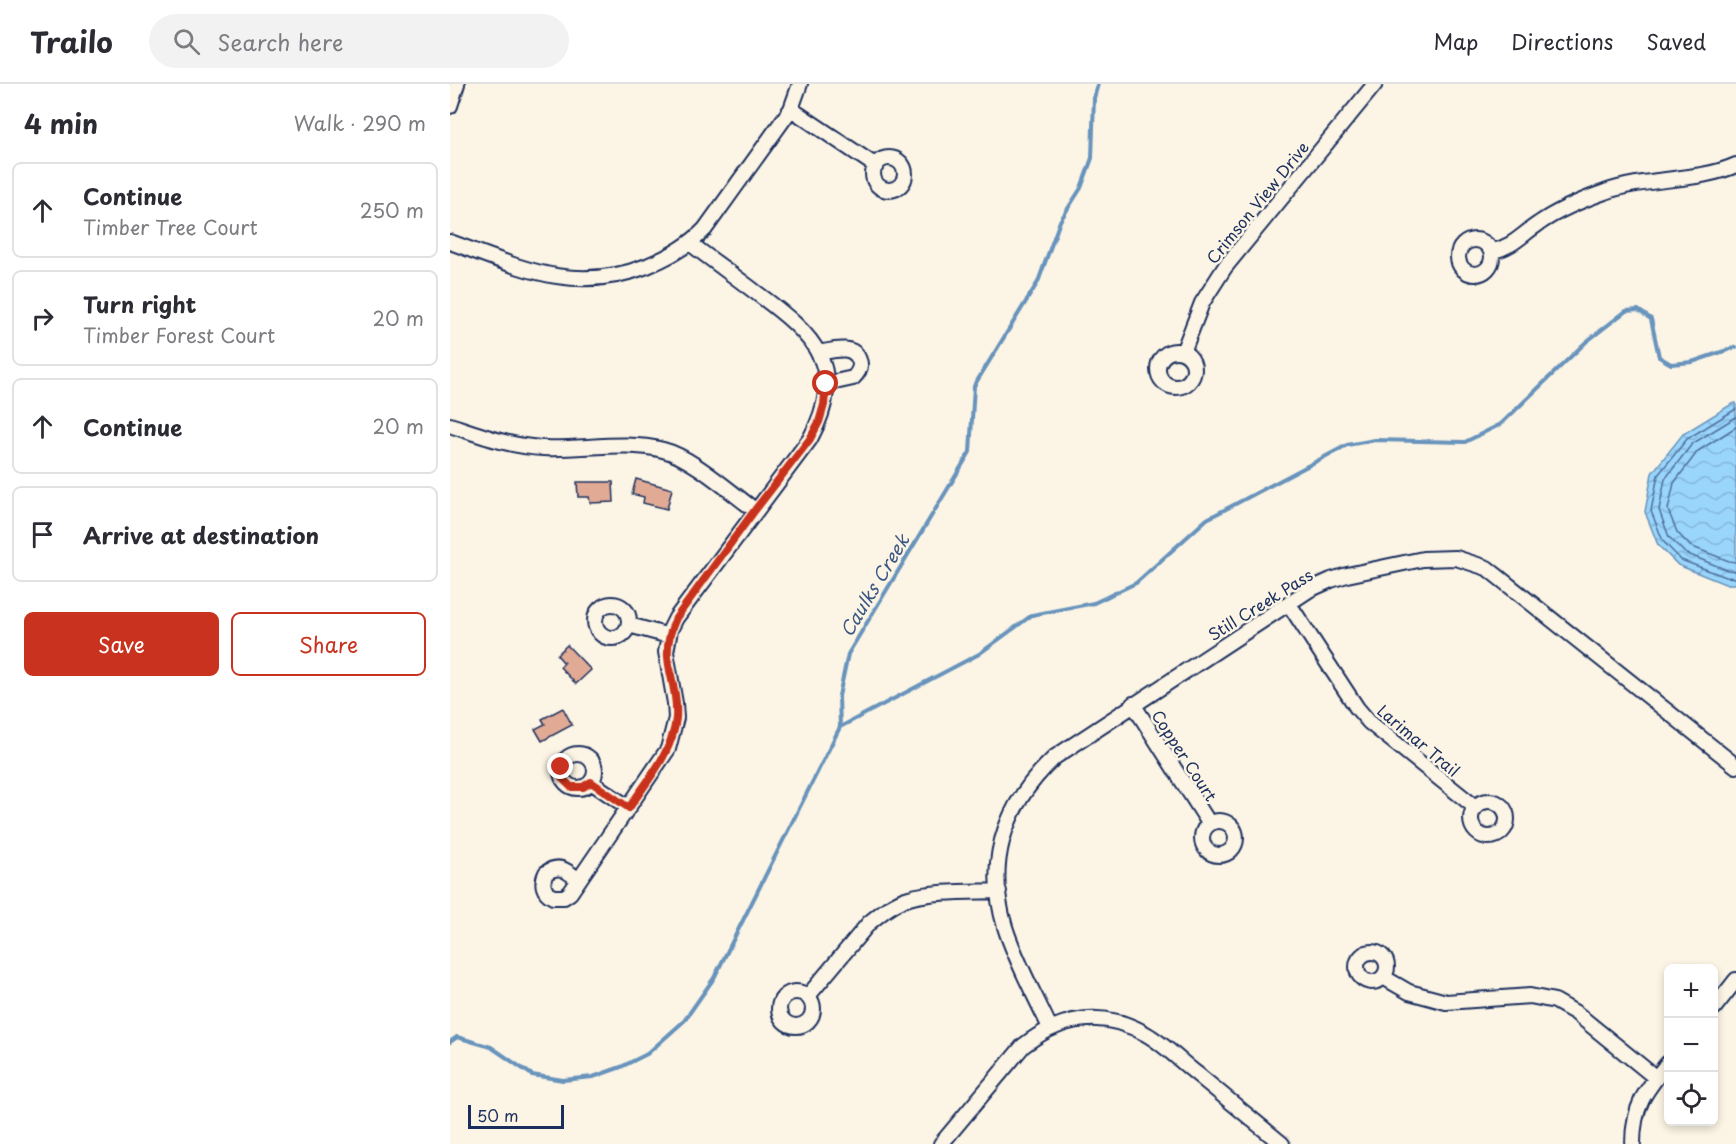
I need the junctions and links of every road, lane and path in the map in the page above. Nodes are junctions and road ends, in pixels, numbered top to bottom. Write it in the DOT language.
graph roads {
  1 [pos="457,84"];
  2 [pos="800,84"];
  3 [pos="1375,84"];
  4 [pos="450,106"];
  5 [pos="790,109"];
  6 [pos="1736,165"];
  7 [pos="876,166"];
  8 [pos="450,242"];
  9 [pos="691,244"];
  10 [pos="1491,252"];
  11 [pos="818,352"];
  12 [pos="1182,352"];
  13 [pos="826,384"];
  14 [pos="450,425"];
  15 [pos="755,510"];
  16 [pos="1289,604"];
  17 [pos="629,625"];
  18 [pos="669,636"];
  19 [pos="1133,704"];
  20 [pos="1736,766"];
  21 [pos="591,782"];
  22 [pos="1475,807"];
  23 [pos="629,808"];
  24 [pos="1209,823"];
  25 [pos="579,880"];
  26 [pos="999,891"];
  27 [pos="1383,977"];
  28 [pos="1736,980"];
  29 [pos="808,996"];
  30 [pos="1718,1002"];
  31 [pos="1050,1028"];
  32 [pos="1664,1068"];
  33 [pos="1656,1078"];
  34 [pos="941,1144"];
  35 [pos="1282,1144"];
  36 [pos="1633,1144"];
  1 -- 4 [label="street"];
  2 -- 5 [label="street"];
  3 -- 12 [label="street, Crimson View Drive"];
  5 -- 7 [label="street"];
  5 -- 9 [label="street"];
  6 -- 10 [label="street"];
  8 -- 9 [label="street"];
  9 -- 11 [label="street"];
  11 -- 13 [label="street"];
  11 -- 13 [label="street"];
  13 -- 15 [label="street"];
  14 -- 15 [label="street"];
  15 -- 18 [label="street"];
  16 -- 19 [label="street, Still Creek Pass"];
  16 -- 20 [label="street, Still Creek Pass"];
  16 -- 22 [label="street, Larimar Trail"];
  17 -- 18 [label="street"];
  18 -- 23 [label="street"];
  19 -- 24 [label="street, Copper Court"];
  19 -- 26 [label="street, Still Creek Pass"];
  21 -- 23 [label="street"];
  23 -- 25 [label="street"];
  26 -- 29 [label="street"];
  26 -- 31 [label="street, Still Creek Pass"];
  27 -- 33 [label="street"];
  28 -- 30 [label="street"];
  31 -- 34 [label="street"];
  31 -- 35 [label="street"];
  32 -- 33 [label="street"];
  33 -- 36 [label="street"];
}
